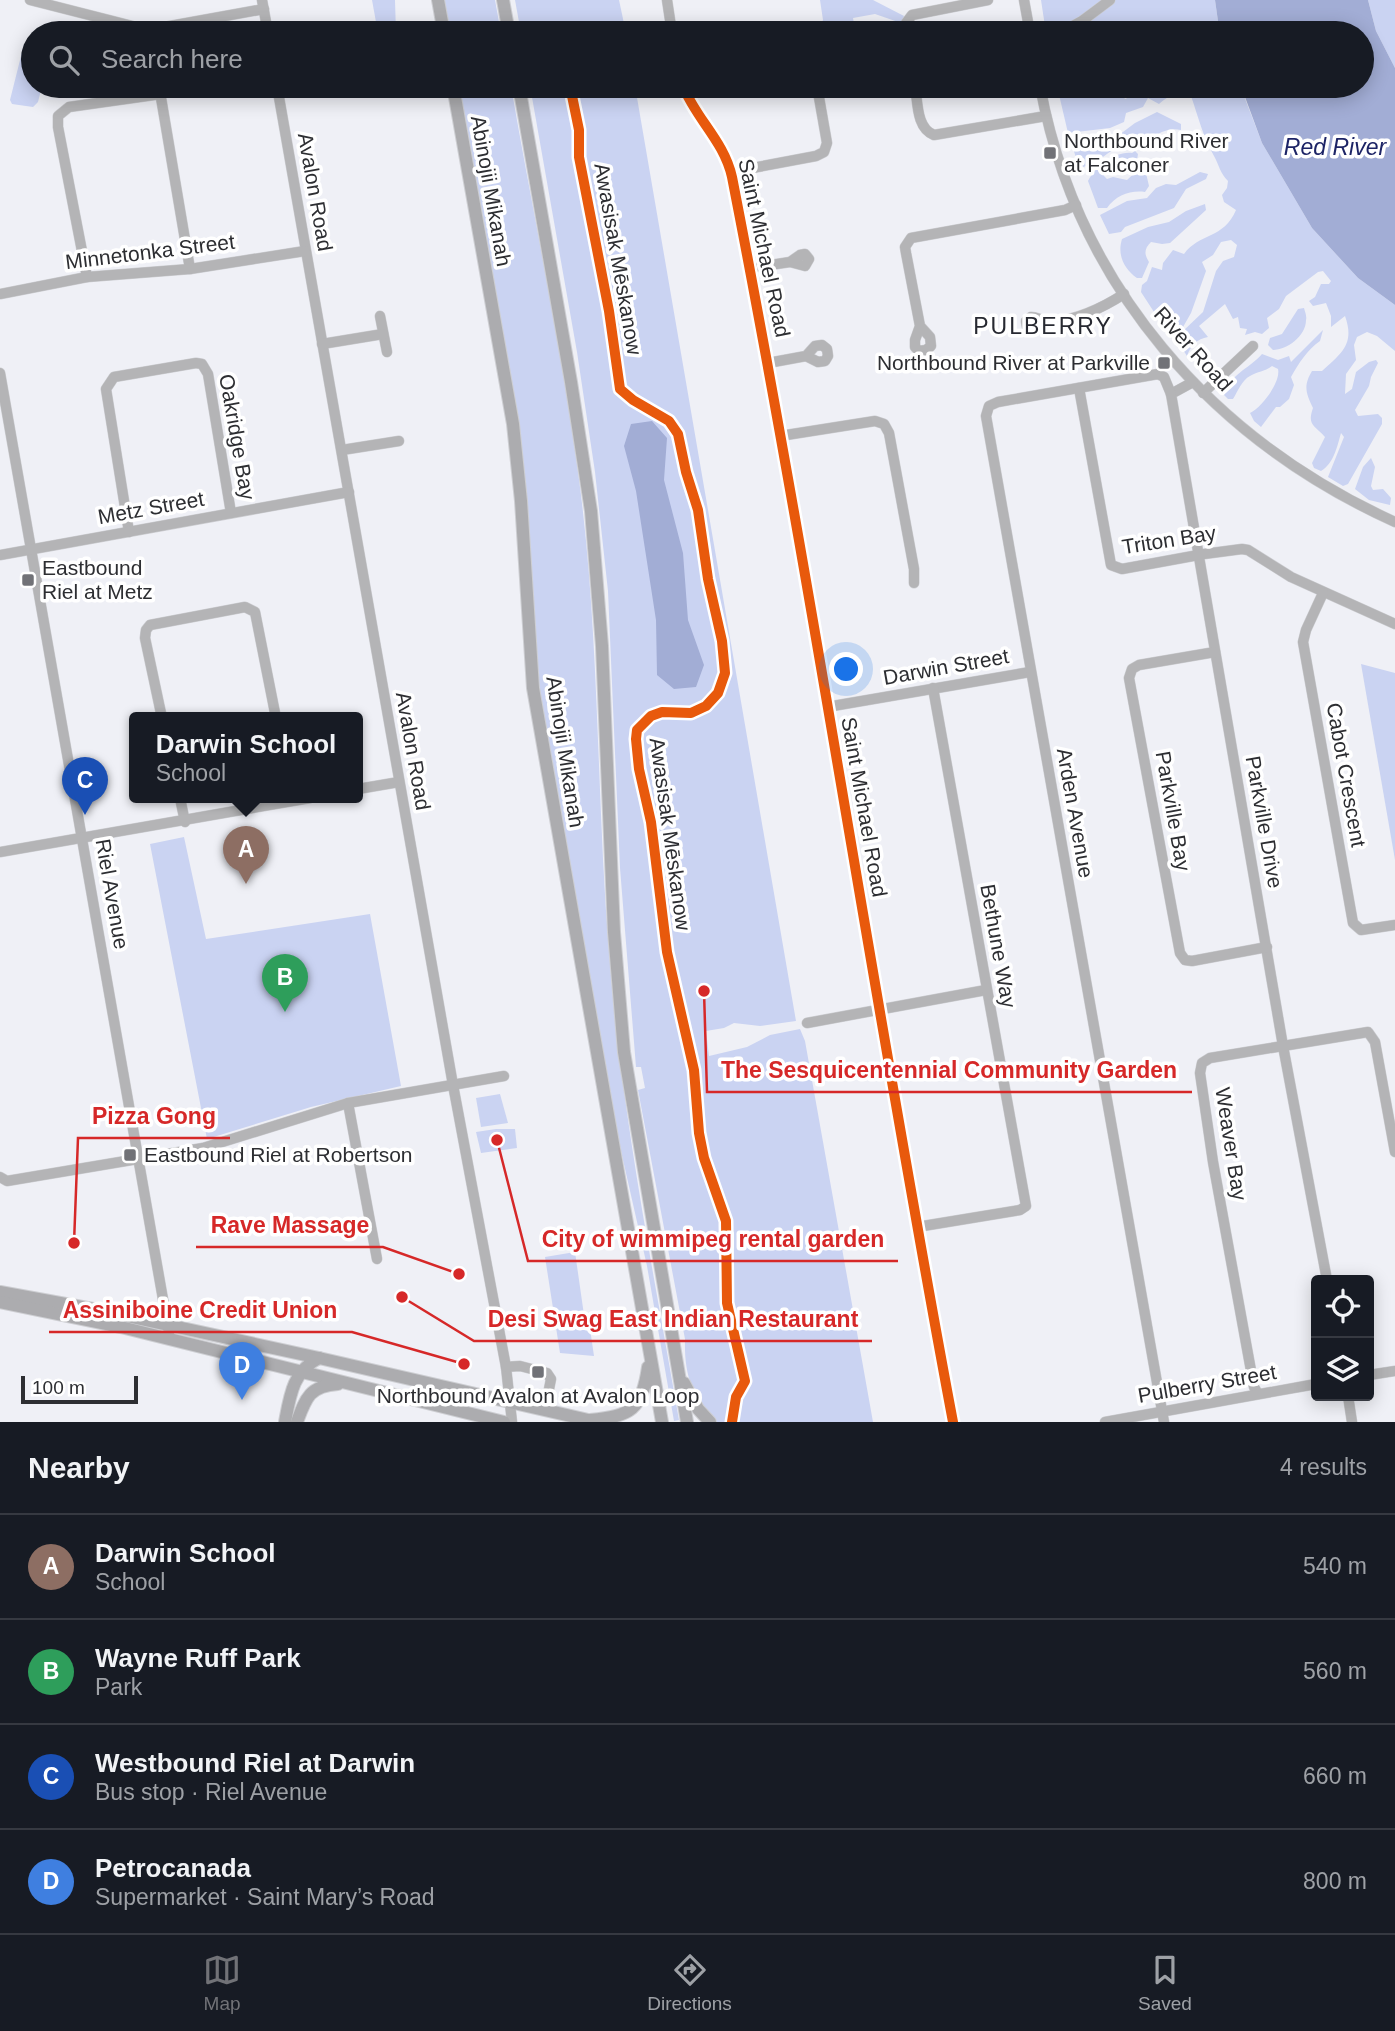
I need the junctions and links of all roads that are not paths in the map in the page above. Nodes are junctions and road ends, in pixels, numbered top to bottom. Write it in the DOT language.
graph roads {
  1 [pos="30,0"];
  2 [pos="438,0"];
  3 [pos="503,0"];
  4 [pos="667,0"];
  5 [pos="988,0"];
  6 [pos="1024,0"];
  7 [pos="1110,0"];
  8 [pos="263,4"];
  9 [pos="111,21"];
  10 [pos="191,21"];
  11 [pos="442,21"];
  12 [pos="507,21"];
  13 [pos="670,21"];
  14 [pos="908,21"];
  15 [pos="1028,21"];
  16 [pos="1082,21"];
  17 [pos="117,98"];
  18 [pos="161,98"];
  19 [pos="279,98"];
  20 [pos="455,98"];
  21 [pos="521,98"];
  22 [pos="688,98"];
  23 [pos="819,98"];
  24 [pos="917,98"];
  25 [pos="1042,98"];
  26 [pos="1046,116"];
  27 [pos="731,172"];
  28 [pos="1076,205"];
  29 [pos="305,251"];
  30 [pos="790,262"];
  31 [pos="750,268"];
  32 [pos="190,270"];
  33 [pos="87,277"];
  34 [pos="0,294"];
  35 [pos="1124,294"];
  36 [pos="380,316"];
  37 [pos="1047,321"];
  38 [pos="920,326"];
  39 [pos="383,334"];
  40 [pos="322,344"];
  41 [pos="1253,346"];
  42 [pos="387,352"];
  43 [pos="806,356"];
  44 [pos="768,363"];
  45 [pos="0,373"];
  46 [pos="1193,382"];
  47 [pos="1079,388"];
  48 [pos="1203,393"];
  49 [pos="1171,394"];
  50 [pos="780,436"];
  51 [pos="399,441"];
  52 [pos="342,450"];
  53 [pos="349,492"];
  54 [pos="232,513"];
  55 [pos="1395,522"];
  56 [pos="128,532"];
  57 [pos="30,549"];
  58 [pos="0,555"];
  59 [pos="1199,555"];
  60 [pos="914,583"];
  61 [pos="1323,593"];
  62 [pos="1395,624"];
  63 [pos="1215,652"];
  64 [pos="1030,672"];
  65 [pos="933,688"];
  66 [pos="827,707"];
  67 [pos="161,712"];
  68 [pos="275,712"];
  69 [pos="399,782"];
  70 [pos="363,788"];
  71 [pos="181,803"];
  72 [pos="277,803"];
  73 [pos="185,822"];
  74 [pos="83,838"];
  75 [pos="0,852"];
  76 [pos="1395,925"];
  77 [pos="1267,947"];
  78 [pos="986,990"];
  79 [pos="880,1008"];
  80 [pos="807,1023"];
  81 [pos="1283,1046"];
  82 [pos="504,1076"];
  83 [pos="453,1085"];
  84 [pos="348,1103"];
  85 [pos="1395,1152"];
  86 [pos="138,1157"];
  87 [pos="0,1177"];
  88 [pos="917,1227"];
  89 [pos="377,1259"];
  90 [pos="1325,1275"];
  91 [pos="0,1292"];
  92 [pos="0,1302"];
  93 [pos="169,1333"];
  94 [pos="254,1344"];
  95 [pos="281,1350"];
  96 [pos="650,1353"];
  97 [pos="241,1357"];
  98 [pos="319,1358"];
  99 [pos="262,1363"];
  100 [pos="506,1367"];
  101 [pos="1395,1371"];
  102 [pos="300,1372"];
  103 [pos="679,1374"];
  104 [pos="1374,1374"];
  105 [pos="347,1384"];
  106 [pos="1311,1385"];
  107 [pos="1258,1394"];
  108 [pos="510,1401"];
  109 [pos="1349,1401"];
  110 [pos="545,1409"];
  111 [pos="1163,1417"];
  112 [pos="593,1421"];
  113 [pos="285,1422"];
  114 [pos="297,1422"];
  115 [pos="504,1422"];
  116 [pos="512,1422"];
  117 [pos="662,1422"];
  118 [pos="687,1422"];
  119 [pos="710,1422"];
  120 [pos="953,1422"];
  121 [pos="1105,1422"];
  122 [pos="1352,1422"];
  1 -- 9 [label="street"];
  2 -- 11 [label="main road"];
  3 -- 12 [label="main road"];
  4 -- 13 [label="street"];
  5 -- 14 [label="street"];
  6 -- 15 [label="street"];
  7 -- 16 [label="street"];
  8 -- 10 [label="street"];
  17 -- 33 [label="street"];
  18 -- 32 [label="street"];
  19 -- 29 [label="street, Avalon Road"];
  20 -- 96 [label="main road, Abinojii Mikanah"];
  21 -- 103 [label="main road, Abinojii Mikanah"];
  22 -- 27 [label="street, Saint Michael Road"];
  23 -- 27 [label="street"];
  24 -- 26 [label="street"];
  25 -- 26 [label="street, River Road"];
  26 -- 28 [label="street, River Road"];
  27 -- 31 [label="street, Saint Michael Road"];
  28 -- 35 [label="street, River Road"];
  28 -- 38 [label="street"];
  29 -- 32 [label="street, Minnetonka Street"];
  29 -- 40 [label="street, Avalon Road"];
  30 -- 31 [label="street"];
  31 -- 44 [label="street, Saint Michael Road"];
  32 -- 33 [label="street, Minnetonka Street"];
  33 -- 34 [label="street, Minnetonka Street"];
  35 -- 37 [label="street"];
  35 -- 46 [label="street, River Road"];
  36 -- 39 [label="street"];
  39 -- 40 [label="street"];
  39 -- 42 [label="street"];
  40 -- 52 [label="street, Avalon Road"];
  41 -- 48 [label="street"];
  43 -- 44 [label="street"];
  44 -- 50 [label="street, Saint Michael Road"];
  45 -- 57 [label="street, Riel Avenue"];
  46 -- 48 [label="street, River Road"];
  46 -- 49 [label="street"];
  47 -- 49 [label="street, Arden Avenue"];
  47 -- 59 [label="street, Triton Bay"];
  47 -- 64 [label="street, Arden Avenue"];
  48 -- 55 [label="street, River Road"];
  49 -- 59 [label="street, Parkville Drive"];
  50 -- 60 [label="street"];
  50 -- 66 [label="street, Saint Michael Road"];
  51 -- 52 [label="street"];
  52 -- 53 [label="street, Avalon Road"];
  53 -- 54 [label="street, Metz Street"];
  53 -- 69 [label="street, Avalon Road"];
  54 -- 56 [label="street, Metz Street"];
  54 -- 56 [label="street, Oakridge Bay"];
  56 -- 57 [label="street, Metz Street"];
  57 -- 58 [label="street, Metz Street"];
  57 -- 74 [label="street, Riel Avenue"];
  59 -- 61 [label="street, Triton Bay"];
  59 -- 63 [label="street, Parkville Drive"];
  61 -- 62 [label="street, Triton Bay"];
  61 -- 76 [label="street, Cabot Crescent"];
  63 -- 77 [label="street, Parkville Drive"];
  63 -- 77 [label="street, Parkville Bay"];
  64 -- 65 [label="street, Darwin Street"];
  64 -- 111 [label="street, Arden Avenue"];
  65 -- 66 [label="street, Darwin Street"];
  65 -- 78 [label="street, Bethune Way"];
  66 -- 79 [label="street, Saint Michael Road"];
  67 -- 68 [label="street"];
  69 -- 70 [label="street"];
  69 -- 83 [label="street, Avalon Road"];
  71 -- 73 [label="street"];
  72 -- 73 [label="street"];
  73 -- 74 [label="street"];
  74 -- 75 [label="street"];
  74 -- 86 [label="street, Riel Avenue"];
  77 -- 81 [label="street, Parkville Drive"];
  78 -- 79 [label="street"];
  78 -- 88 [label="street, Bethune Way"];
  79 -- 80 [label="street"];
  79 -- 88 [label="street, Saint Michael Road"];
  81 -- 85 [label="street, Weaver Bay"];
  81 -- 90 [label="street, Parkville Drive"];
  81 -- 107 [label="street, Weaver Bay"];
  82 -- 83 [label="street"];
  83 -- 84 [label="street"];
  83 -- 100 [label="street, Avalon Road"];
  84 -- 86 [label="street"];
  84 -- 89 [label="street"];
  86 -- 87 [label="street"];
  86 -- 93 [label="street, Riel Avenue"];
  88 -- 120 [label="street, Saint Michael Road"];
  91 -- 93 [label="main road"];
  92 -- 93 [label="main road"];
  93 -- 94 [label="main road"];
  93 -- 97 [label="main road"];
  94 -- 95 [label="main road"];
  94 -- 97 [label="main road"];
  95 -- 98 [label="main road"];
  95 -- 99 [label="main road"];
  96 -- 112 [label="main road"];
  96 -- 117 [label="main road, Abinojii Mikanah"];
  97 -- 99 [label="main road"];
  98 -- 102 [label="main road"];
  98 -- 108 [label="main road"];
  99 -- 102 [label="main road"];
  100 -- 108 [label="street, Avalon Road"];
  100 -- 110 [label="street"];
  101 -- 104 [label="street"];
  102 -- 105 [label="main road"];
  102 -- 113 [label="main road"];
  103 -- 118 [label="main road, Abinojii Mikanah"];
  103 -- 119 [label="main road"];
  105 -- 114 [label="main road"];
  105 -- 115 [label="main road"];
  106 -- 107 [label="street, Pulberry Street"];
  107 -- 111 [label="street, Pulberry Street"];
  108 -- 110 [label="main road"];
  108 -- 116 [label="street, Avalon Road"];
  109 -- 122 [label="street"];
  110 -- 112 [label="main road"];
  111 -- 121 [label="street, Pulberry Street"];
}
